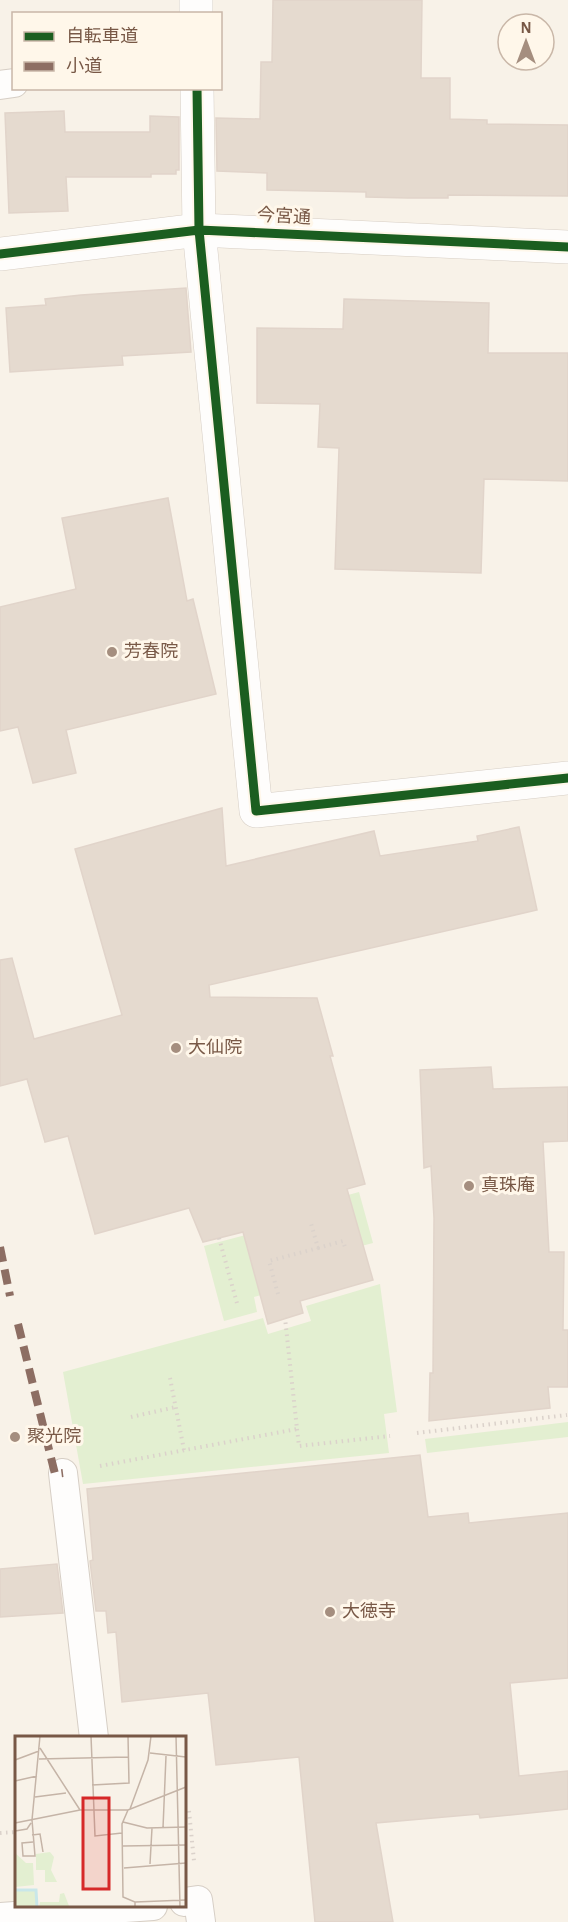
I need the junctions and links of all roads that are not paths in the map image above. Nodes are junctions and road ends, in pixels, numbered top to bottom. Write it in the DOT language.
graph roads {
  1 [pos="197,90"];
  2 [pos="199,230"];
  3 [pos="568,247"];
  4 [pos="0,254"];
  5 [pos="568,778"];
  6 [pos="63,1473"];
  7 [pos="94,1736"];
  8 [pos="114,1908"];
  9 [pos="0,1917"];
  1 -- 2 [label="street"];
  2 -- 3 [label="street, 今宮通"];
  2 -- 4 [label="street, 今宮通"];
  2 -- 5 [label="street"];
  6 -- 7 [label="lane"];
  8 -- 9 [label="lane"];
}
